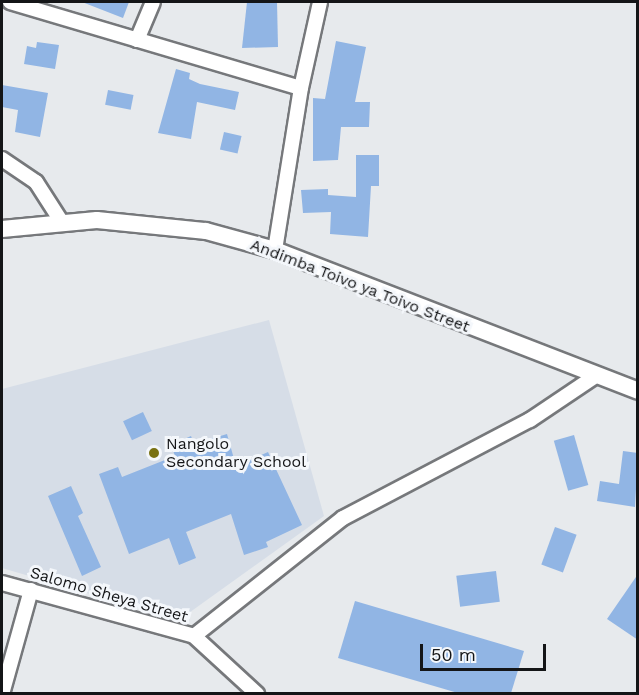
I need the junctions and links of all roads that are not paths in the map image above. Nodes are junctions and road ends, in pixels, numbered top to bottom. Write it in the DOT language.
graph roads {
  1 [pos="10,2"];
  2 [pos="153,2"];
  3 [pos="320,2"];
  4 [pos="32,5"];
  5 [pos="137,40"];
  6 [pos="301,88"];
  7 [pos="2,159"];
  8 [pos="61,221"];
  9 [pos="2,229"];
  10 [pos="275,250"];
  11 [pos="594,377"];
  12 [pos="638,391"];
  13 [pos="2,583"];
  14 [pos="31,591"];
  15 [pos="194,636"];
  16 [pos="2,693"];
  17 [pos="257,693"];
  1 -- 4 [label="street"];
  2 -- 5 [label="street"];
  3 -- 6 [label="street"];
  4 -- 5 [label="street"];
  5 -- 6 [label="street"];
  6 -- 10 [label="street"];
  7 -- 8 [label="street"];
  8 -- 9 [label="street, Andimba Toivo ya Toivo Street"];
  8 -- 10 [label="street, Andimba Toivo ya Toivo Street"];
  10 -- 11 [label="street, Andimba Toivo ya Toivo Street"];
  11 -- 12 [label="street, Andimba Toivo ya Toivo Street"];
  11 -- 15 [label="street"];
  13 -- 14 [label="street, Salomo Sheya Street"];
  14 -- 15 [label="street, Salomo Sheya Street"];
  14 -- 16 [label="street"];
  15 -- 17 [label="street, Salomo Sheya Street"];
}
